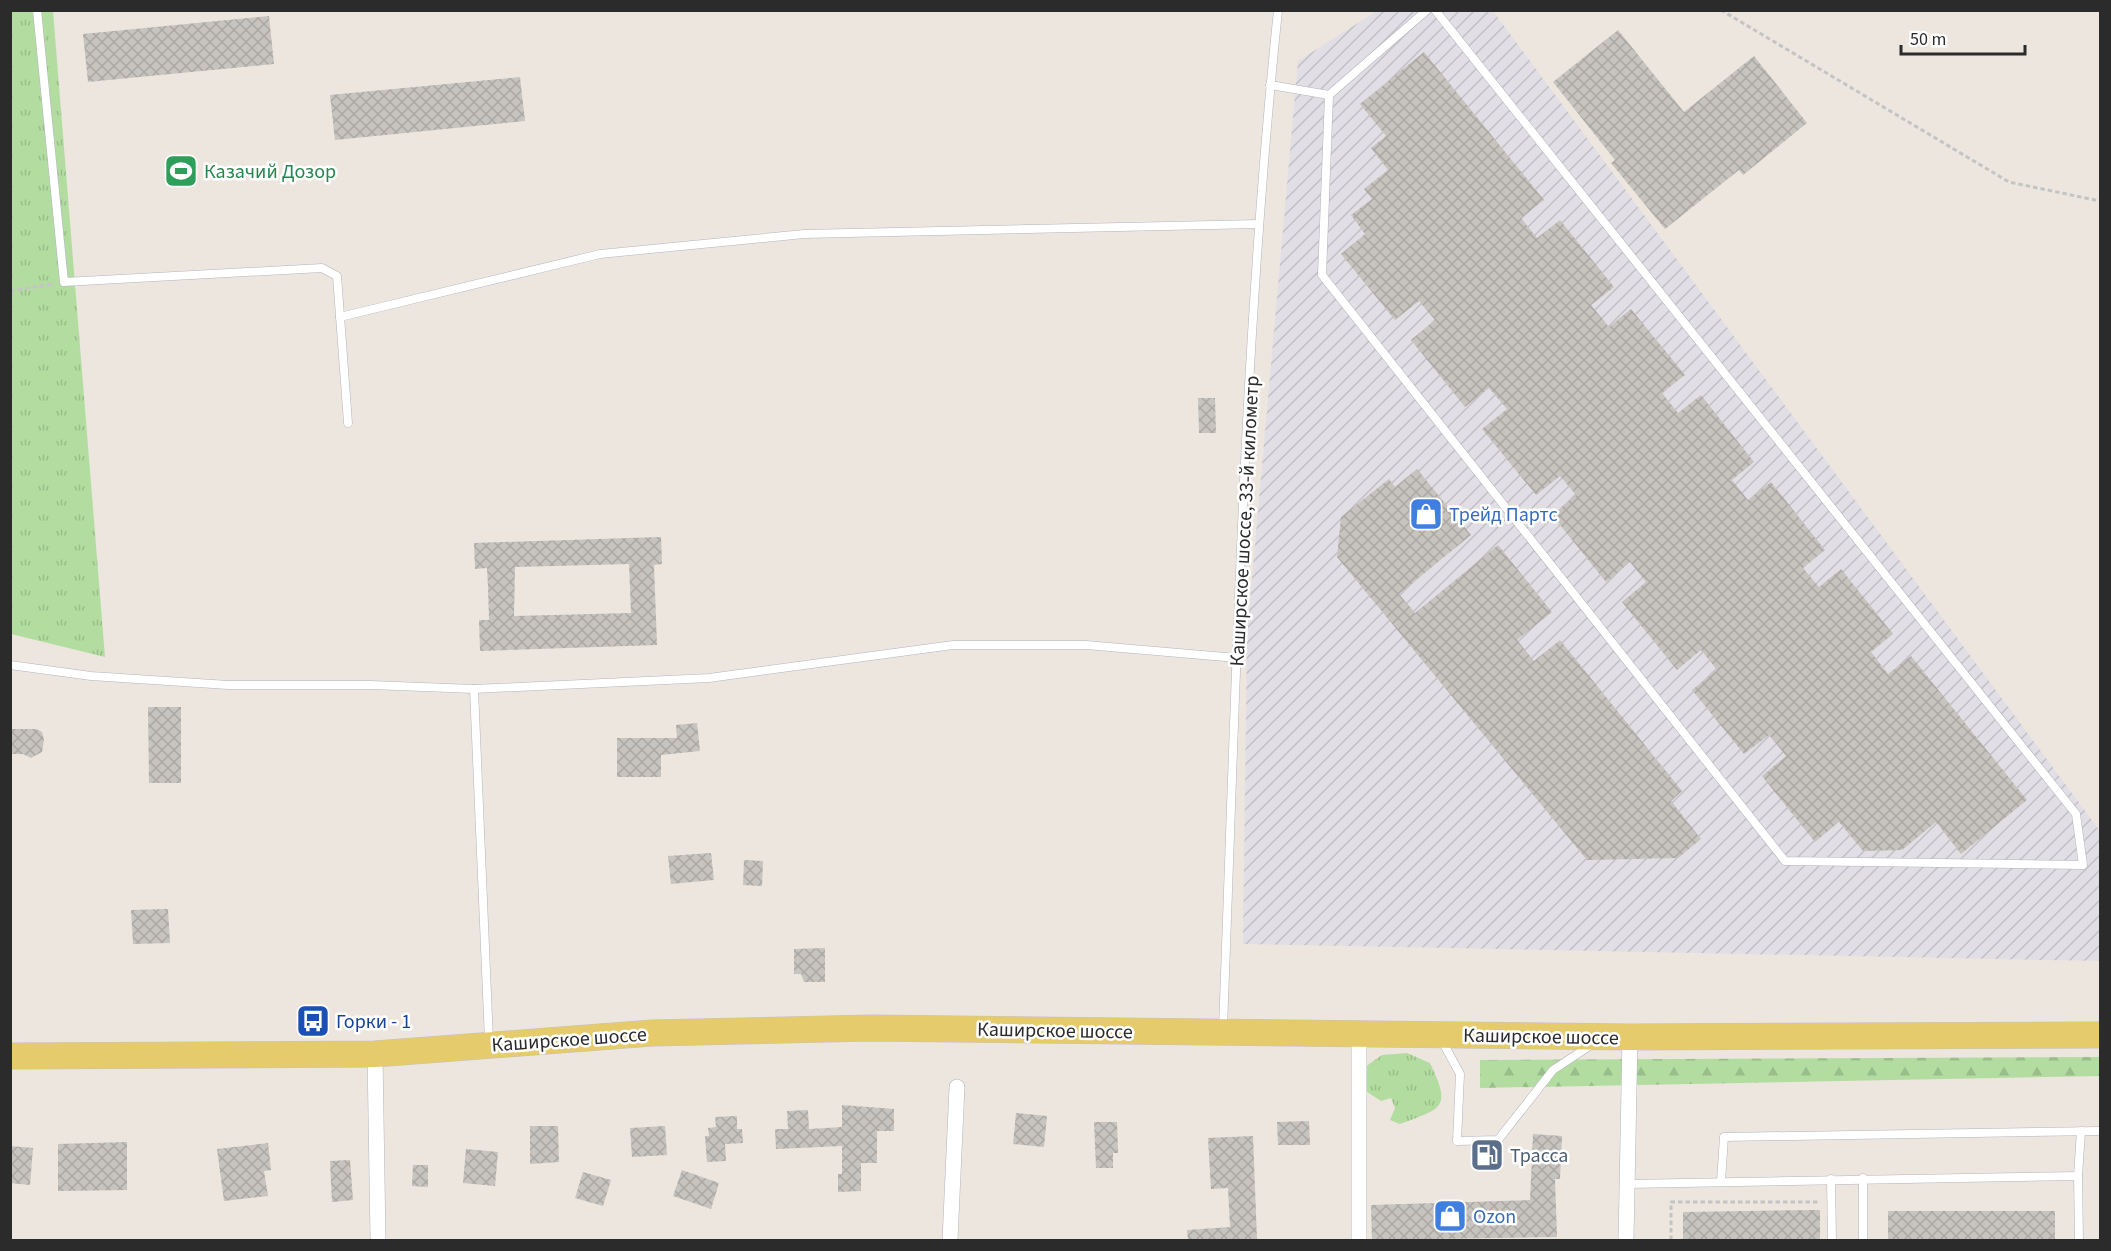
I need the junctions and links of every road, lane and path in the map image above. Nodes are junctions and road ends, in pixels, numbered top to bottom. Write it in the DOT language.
graph roads {
  1 [pos="37,10"];
  2 [pos="1278,10"];
  3 [pos="1427,10"];
  4 [pos="1435,10"];
  5 [pos="1721,10"];
  6 [pos="1270,85"];
  7 [pos="1329,95"];
  8 [pos="2100,201"];
  9 [pos="1258,224"];
  10 [pos="64,282"];
  11 [pos="10,291"];
  12 [pos="340,318"];
  13 [pos="348,423"];
  14 [pos="1237,658"];
  15 [pos="10,665"];
  16 [pos="474,689"];
  17 [pos="1223,1033"];
  18 [pos="1359,1034"];
  19 [pos="1439,1035"];
  20 [pos="1604,1035"];
  21 [pos="2100,1035"];
  22 [pos="1630,1037"];
  23 [pos="489,1045"];
  24 [pos="375,1054"];
  25 [pos="10,1056"];
  26 [pos="957,1087"];
  27 [pos="2081,1131"];
  28 [pos="2100,1131"];
  29 [pos="2078,1176"];
  30 [pos="1863,1178"];
  31 [pos="1831,1179"];
  32 [pos="1721,1181"];
  33 [pos="1628,1184"];
  34 [pos="1832,1202"];
  35 [pos="378,1240"];
  36 [pos="950,1240"];
  37 [pos="1359,1240"];
  38 [pos="1626,1240"];
  39 [pos="1671,1240"];
  40 [pos="1832,1240"];
  41 [pos="1863,1240"];
  42 [pos="2079,1240"];
  1 -- 10 [label="lane"];
  2 -- 6 [label="lane, Каширское шоссе, 33-й километр"];
  3 -- 7 [label="lane"];
  4 -- 7 [label="lane"];
  5 -- 8 [label="path"];
  6 -- 7 [label="lane"];
  6 -- 9 [label="lane, Каширское шоссе, 33-й километр"];
  9 -- 12 [label="lane"];
  9 -- 14 [label="lane, Каширское шоссе, 33-й километр"];
  10 -- 11 [label="path"];
  10 -- 12 [label="lane"];
  12 -- 13 [label="lane"];
  14 -- 16 [label="lane"];
  14 -- 17 [label="lane, Каширское шоссе, 33-й километр"];
  15 -- 16 [label="lane"];
  16 -- 23 [label="lane"];
  17 -- 18 [label="main road, Каширское шоссе"];
  17 -- 23 [label="main road, Каширское шоссе"];
  18 -- 19 [label="main road, Каширское шоссе"];
  18 -- 37 [label="street"];
  19 -- 20 [label="main road, Каширское шоссе"];
  19 -- 20 [label="lane"];
  20 -- 22 [label="main road, Каширское шоссе"];
  21 -- 22 [label="main road, Каширское шоссе"];
  22 -- 33 [label="street"];
  23 -- 24 [label="main road, Каширское шоссе"];
  24 -- 25 [label="main road, Каширское шоссе"];
  24 -- 35 [label="street"];
  26 -- 36 [label="street"];
  27 -- 28 [label="lane"];
  27 -- 29 [label="lane"];
  27 -- 32 [label="lane"];
  29 -- 30 [label="lane"];
  29 -- 42 [label="lane"];
  30 -- 31 [label="lane"];
  30 -- 41 [label="lane"];
  31 -- 32 [label="lane"];
  31 -- 34 [label="lane"];
  32 -- 33 [label="lane"];
  33 -- 38 [label="street"];
  34 -- 39 [label="path"];
  34 -- 40 [label="lane"];
}
